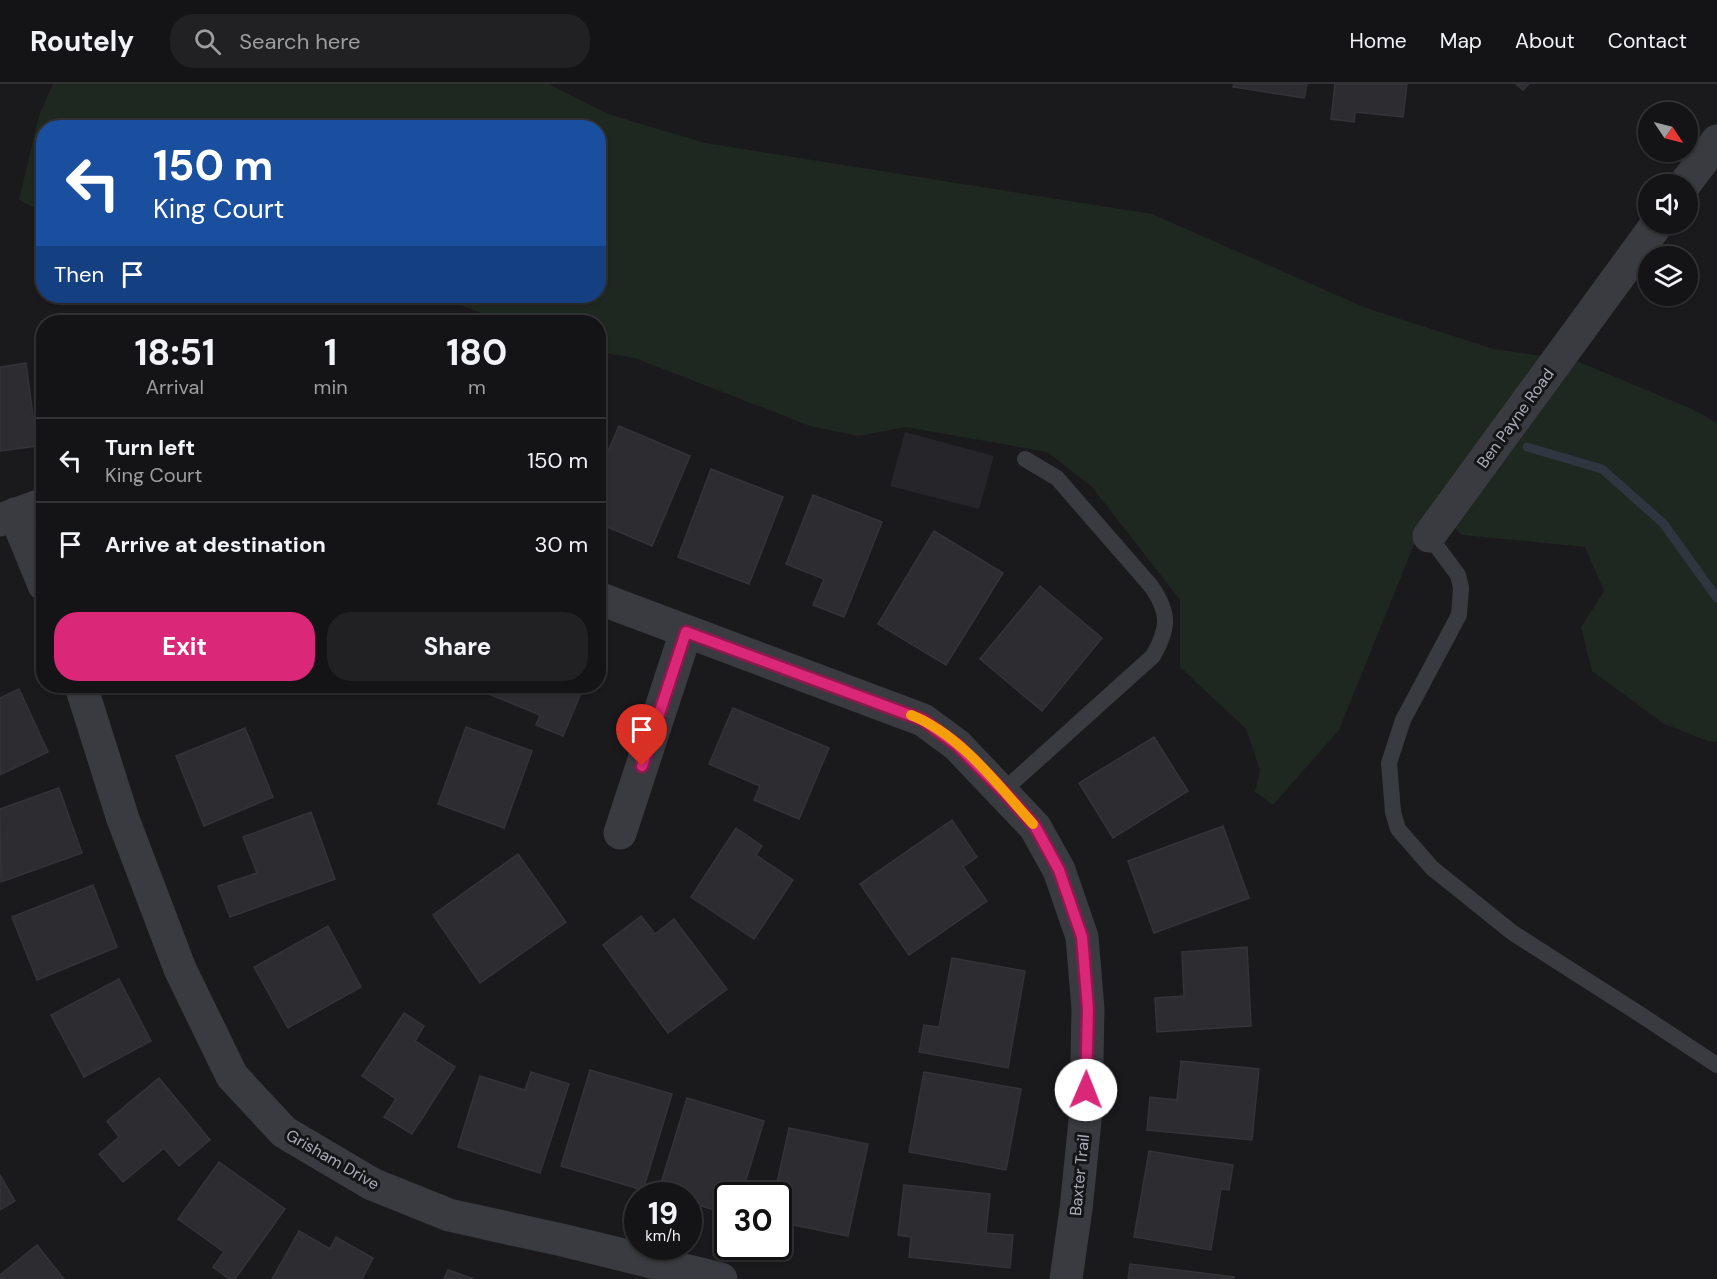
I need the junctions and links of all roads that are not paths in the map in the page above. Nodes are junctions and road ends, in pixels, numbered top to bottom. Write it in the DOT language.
graph roads {
  1 [pos="1717,141"];
  2 [pos="1692,174"];
  3 [pos="1650,234"];
  4 [pos="1025,459"];
  5 [pos="19,513"];
  6 [pos="1429,536"];
  7 [pos="36,562"];
  8 [pos="606,601"];
  9 [pos="686,632"];
  10 [pos="83,693"];
  11 [pos="1003,791"];
  12 [pos="620,833"];
  13 [pos="1717,1065"];
  14 [pos="721,1279"];
  15 [pos="1066,1279"];
  1 -- 2 [label="street"];
  3 -- 6 [label="street, Ben Payne Road"];
  4 -- 11 [label="lane"];
  5 -- 7 [label="street"];
  6 -- 13 [label="lane"];
  8 -- 9 [label="street, Baxter Trail"];
  9 -- 11 [label="street, Baxter Trail"];
  9 -- 12 [label="street"];
  10 -- 14 [label="street, Grisham Drive"];
  11 -- 15 [label="street, Baxter Trail"];
}
